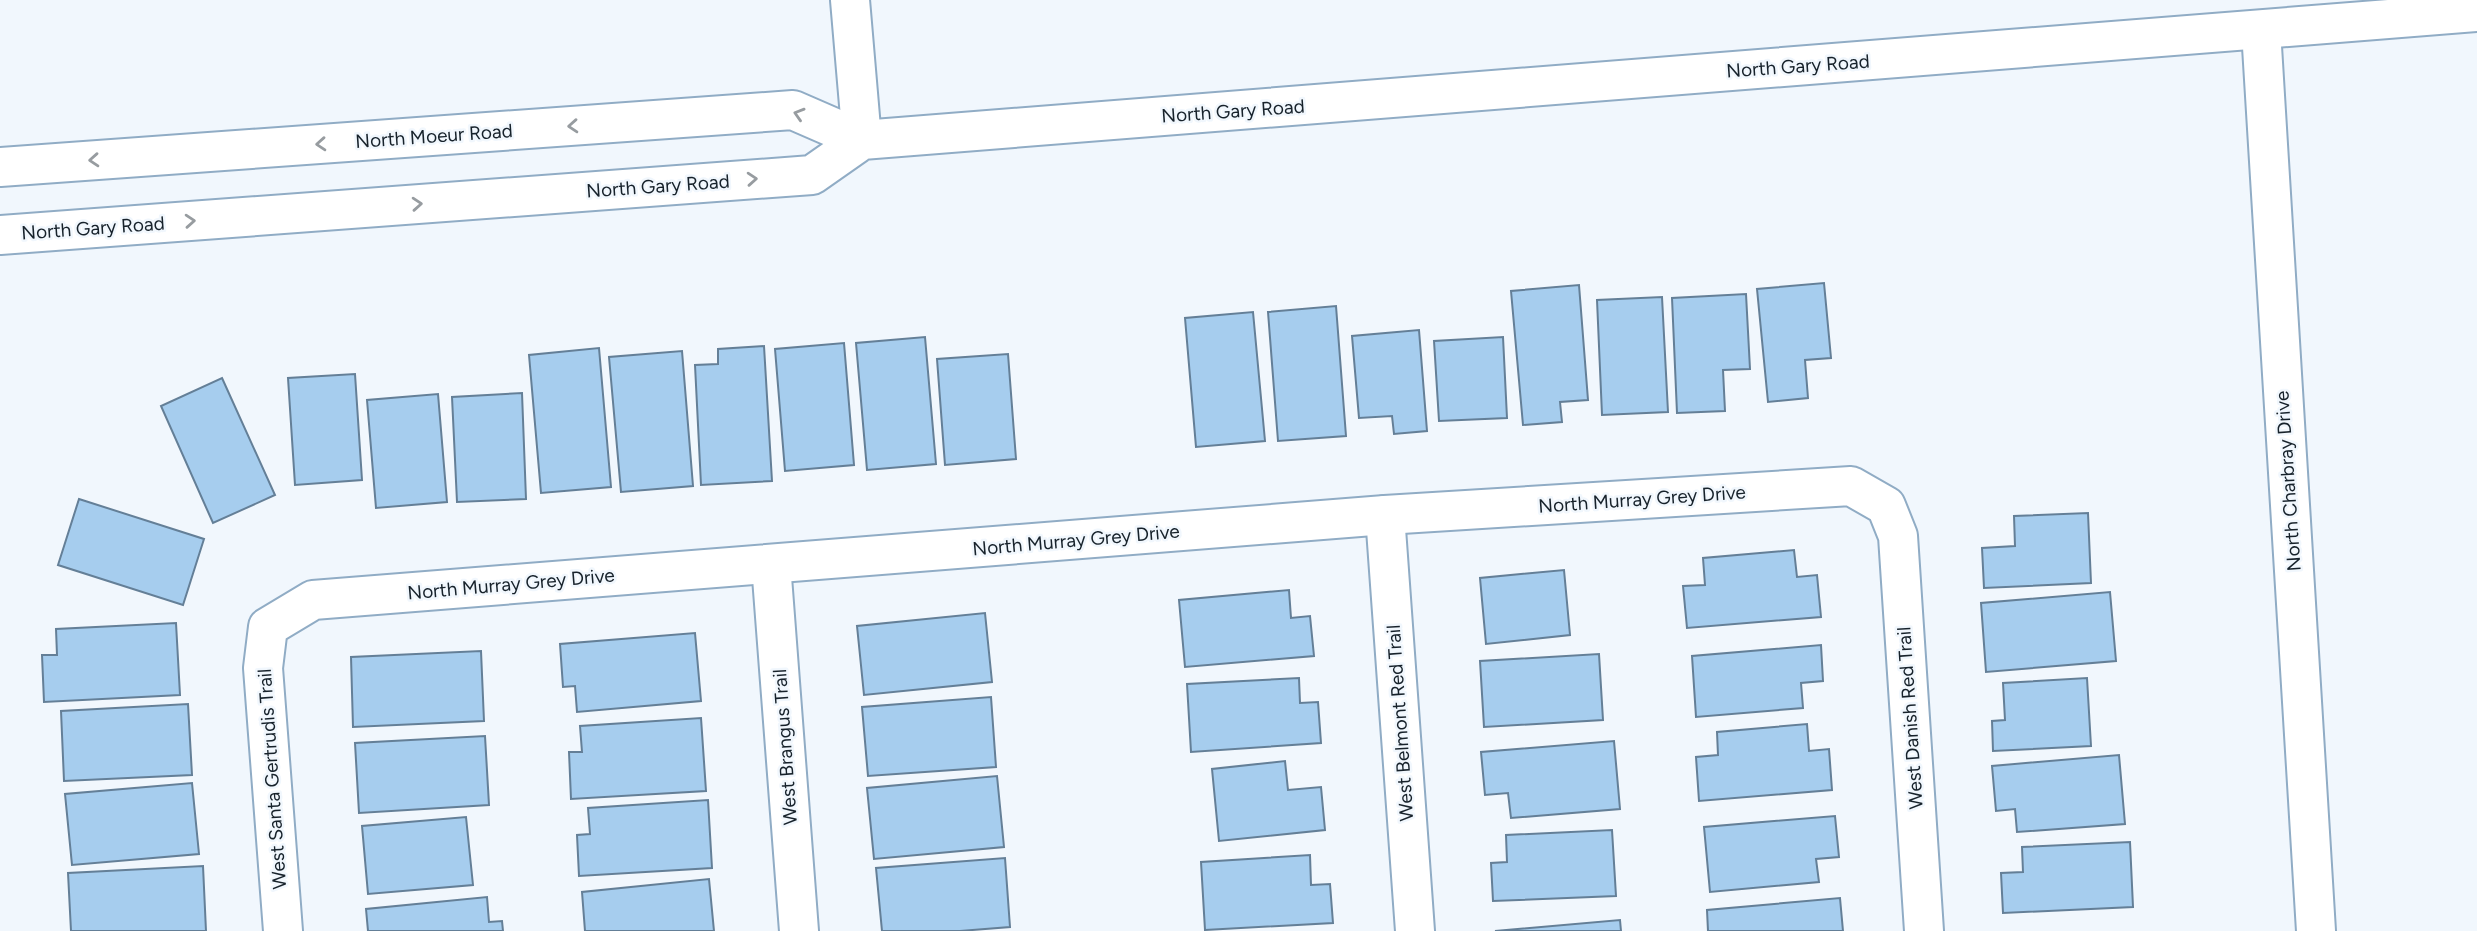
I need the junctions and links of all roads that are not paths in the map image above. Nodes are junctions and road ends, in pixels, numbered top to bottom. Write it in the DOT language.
graph roads {
  1 [pos="850,0"];
  2 [pos="2477,12"];
  3 [pos="2261,30"];
  4 [pos="862,140"];
  5 [pos="0,167"];
  6 [pos="0,235"];
  7 [pos="1886,506"];
  8 [pos="1385,515"];
  9 [pos="771,564"];
  10 [pos="268,627"];
  11 [pos="283,931"];
  12 [pos="799,931"];
  13 [pos="1415,931"];
  14 [pos="1924,931"];
  15 [pos="2316,931"];
  1 -- 4 [label="street"];
  2 -- 3 [label="street, North Gary Road"];
  3 -- 4 [label="street, North Gary Road"];
  3 -- 15 [label="street, North Charbray Drive"];
  4 -- 5 [label="street, North Moeur Road, one-way"];
  6 -- 4 [label="street, North Gary Road, one-way"];
  7 -- 8 [label="street, North Murray Grey Drive"];
  7 -- 14 [label="street, West Danish Red Trail"];
  8 -- 9 [label="street, North Murray Grey Drive"];
  8 -- 13 [label="street, West Belmont Red Trail"];
  9 -- 10 [label="street, North Murray Grey Drive"];
  9 -- 12 [label="street, West Brangus Trail"];
  10 -- 11 [label="street, West Santa Gertrudis Trail"];
}
